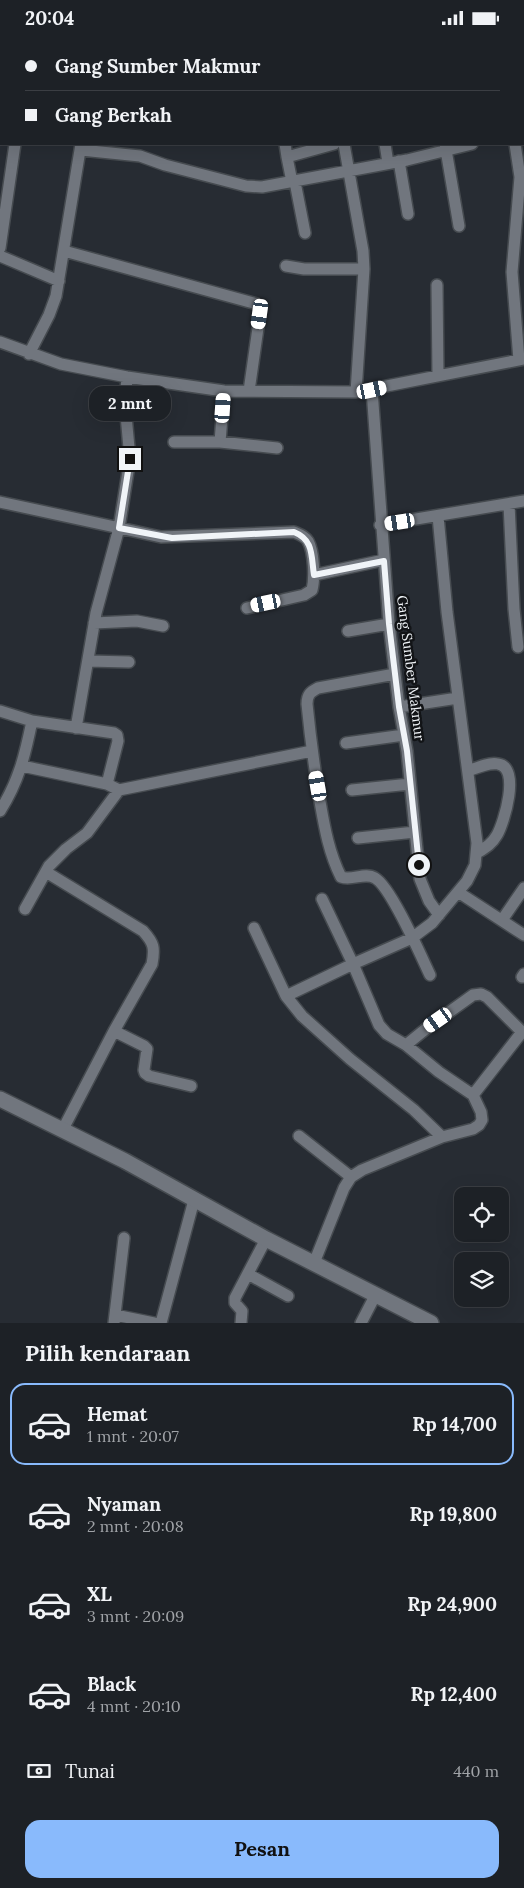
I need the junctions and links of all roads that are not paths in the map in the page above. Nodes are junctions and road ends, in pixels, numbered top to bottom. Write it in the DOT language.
graph roads {
  1 [pos="15,145"];
  2 [pos="284,145"];
  3 [pos="330,145"];
  4 [pos="344,145"];
  5 [pos="385,145"];
  6 [pos="463,145"];
  7 [pos="515,145"];
  8 [pos="81,147"];
  9 [pos="445,147"];
  10 [pos="287,157"];
  11 [pos="521,160"];
  12 [pos="400,161"];
  13 [pos="388,163"];
  14 [pos="348,170"];
  15 [pos="294,182"];
  16 [pos="408,214"];
  17 [pos="459,226"];
  18 [pos="305,233"];
  19 [pos="0,249"];
  20 [pos="64,251"];
  21 [pos="0,256"];
  22 [pos="286,267"];
  23 [pos="364,269"];
  24 [pos="59,281"];
  25 [pos="437,285"];
  26 [pos="0,342"];
  27 [pos="29,354"];
  28 [pos="522,359"];
  29 [pos="438,376"];
  30 [pos="127,377"];
  31 [pos="372,390"];
  32 [pos="224,391"];
  33 [pos="249,391"];
  34 [pos="356,392"];
  35 [pos="220,442"];
  36 [pos="174,443"];
  37 [pos="277,448"];
  38 [pos="524,501"];
  39 [pos="0,502"];
  40 [pos="509,504"];
  41 [pos="438,516"];
  42 [pos="380,525"];
  43 [pos="119,528"];
  44 [pos="384,561"];
  45 [pos="314,575"];
  46 [pos="247,608"];
  47 [pos="94,623"];
  48 [pos="389,624"];
  49 [pos="163,626"];
  50 [pos="348,631"];
  51 [pos="518,647"];
  52 [pos="88,661"];
  53 [pos="129,662"];
  54 [pos="396,674"];
  55 [pos="458,698"];
  56 [pos="399,707"];
  57 [pos="0,711"];
  58 [pos="32,721"];
  59 [pos="76,729"];
  60 [pos="404,735"];
  61 [pos="346,743"];
  62 [pos="312,751"];
  63 [pos="22,766"];
  64 [pos="468,771"];
  65 [pos="107,784"];
  66 [pos="410,784"];
  67 [pos="119,789"];
  68 [pos="352,791"];
  69 [pos="0,811"];
  70 [pos="415,832"];
  71 [pos="358,838"];
  72 [pos="477,853"];
  73 [pos="46,872"];
  74 [pos="524,888"];
  75 [pos="458,892"];
  76 [pos="322,899"];
  77 [pos="25,909"];
  78 [pos="439,915"];
  79 [pos="502,920"];
  80 [pos="254,928"];
  81 [pos="524,935"];
  82 [pos="412,938"];
  83 [pos="353,964"];
  84 [pos="430,975"];
  85 [pos="286,996"];
  86 [pos="114,1031"];
  87 [pos="406,1045"];
  88 [pos="192,1086"];
  89 [pos="473,1095"];
  90 [pos="0,1099"];
  91 [pos="62,1131"];
  92 [pos="298,1136"];
  93 [pos="442,1137"];
  94 [pos="351,1177"];
  95 [pos="194,1200"];
  96 [pos="124,1238"];
  97 [pos="266,1239"];
  98 [pos="314,1263"];
  99 [pos="248,1274"];
  100 [pos="376,1294"];
  101 [pos="288,1296"];
  102 [pos="115,1319"];
  103 [pos="154,1323"];
  104 [pos="161,1323"];
  105 [pos="241,1323"];
  106 [pos="361,1323"];
  107 [pos="431,1323"];
  1 -- 19 [label="street"];
  2 -- 10 [label="street"];
  3 -- 10 [label="street"];
  4 -- 14 [label="street"];
  5 -- 13 [label="street"];
  6 -- 9 [label="street"];
  7 -- 11 [label="street"];
  8 -- 15 [label="street"];
  8 -- 20 [label="street"];
  9 -- 12 [label="street"];
  9 -- 17 [label="street"];
  10 -- 15 [label="street"];
  11 -- 28 [label="street"];
  12 -- 13 [label="street"];
  12 -- 16 [label="street"];
  13 -- 14 [label="street"];
  14 -- 15 [label="street"];
  14 -- 23 [label="street"];
  15 -- 18 [label="street"];
  20 -- 24 [label="street"];
  20 -- 33 [label="street"];
  21 -- 24 [label="street"];
  22 -- 23 [label="street"];
  23 -- 34 [label="street"];
  24 -- 27 [label="street"];
  25 -- 29 [label="street"];
  26 -- 27 [label="street"];
  27 -- 30 [label="street"];
  28 -- 29 [label="street"];
  29 -- 31 [label="street"];
  30 -- 32 [label="street"];
  30 -- 43 [label="street"];
  31 -- 34 [label="street"];
  31 -- 42 [label="street, Gang Sumber Makmur"];
  32 -- 33 [label="street"];
  32 -- 35 [label="street"];
  33 -- 34 [label="street"];
  35 -- 36 [label="street"];
  35 -- 37 [label="street"];
  38 -- 40 [label="street"];
  39 -- 43 [label="street"];
  40 -- 41 [label="street"];
  40 -- 51 [label="street"];
  41 -- 42 [label="street"];
  41 -- 55 [label="street"];
  42 -- 44 [label="street, Gang Sumber Makmur"];
  43 -- 45 [label="street"];
  43 -- 47 [label="street"];
  44 -- 45 [label="street"];
  44 -- 48 [label="street, Gang Sumber Makmur"];
  45 -- 46 [label="street"];
  47 -- 49 [label="street"];
  47 -- 52 [label="street"];
  48 -- 50 [label="street"];
  48 -- 54 [label="street, Gang Sumber Makmur"];
  52 -- 53 [label="street"];
  52 -- 59 [label="street"];
  54 -- 56 [label="street, Gang Sumber Makmur"];
  54 -- 62 [label="street"];
  55 -- 56 [label="street"];
  55 -- 64 [label="street"];
  56 -- 60 [label="street, Gang Sumber Makmur"];
  57 -- 58 [label="street"];
  58 -- 59 [label="street"];
  58 -- 63 [label="street"];
  59 -- 65 [label="street"];
  60 -- 61 [label="street"];
  60 -- 66 [label="street, Gang Sumber Makmur"];
  62 -- 67 [label="street"];
  62 -- 82 [label="street"];
  63 -- 65 [label="street"];
  63 -- 69 [label="street"];
  64 -- 72 [label="street"];
  64 -- 72 [label="street"];
  65 -- 67 [label="street"];
  66 -- 68 [label="street"];
  66 -- 70 [label="street, Gang Sumber Makmur"];
  67 -- 73 [label="street"];
  70 -- 71 [label="street"];
  70 -- 78 [label="street, Gang Sumber Makmur"];
  72 -- 75 [label="street"];
  73 -- 77 [label="street"];
  73 -- 86 [label="street"];
  74 -- 79 [label="street"];
  75 -- 78 [label="street"];
  75 -- 79 [label="street"];
  76 -- 83 [label="street"];
  78 -- 82 [label="street"];
  79 -- 81 [label="street"];
  80 -- 85 [label="street"];
  82 -- 83 [label="street"];
  82 -- 84 [label="street"];
  83 -- 85 [label="street"];
  83 -- 87 [label="street"];
  85 -- 93 [label="street"];
  86 -- 88 [label="street"];
  86 -- 91 [label="street"];
  87 -- 89 [label="street"];
  87 -- 89 [label="street"];
  89 -- 93 [label="street"];
  90 -- 91 [label="street"];
  91 -- 95 [label="street"];
  92 -- 94 [label="street"];
  93 -- 94 [label="street"];
  94 -- 98 [label="street"];
  95 -- 97 [label="street"];
  95 -- 104 [label="street"];
  96 -- 102 [label="street"];
  97 -- 98 [label="street"];
  97 -- 99 [label="street"];
  98 -- 100 [label="street"];
  99 -- 101 [label="street"];
  99 -- 105 [label="street"];
  100 -- 106 [label="street"];
  100 -- 107 [label="street"];
  102 -- 103 [label="street"];
}
